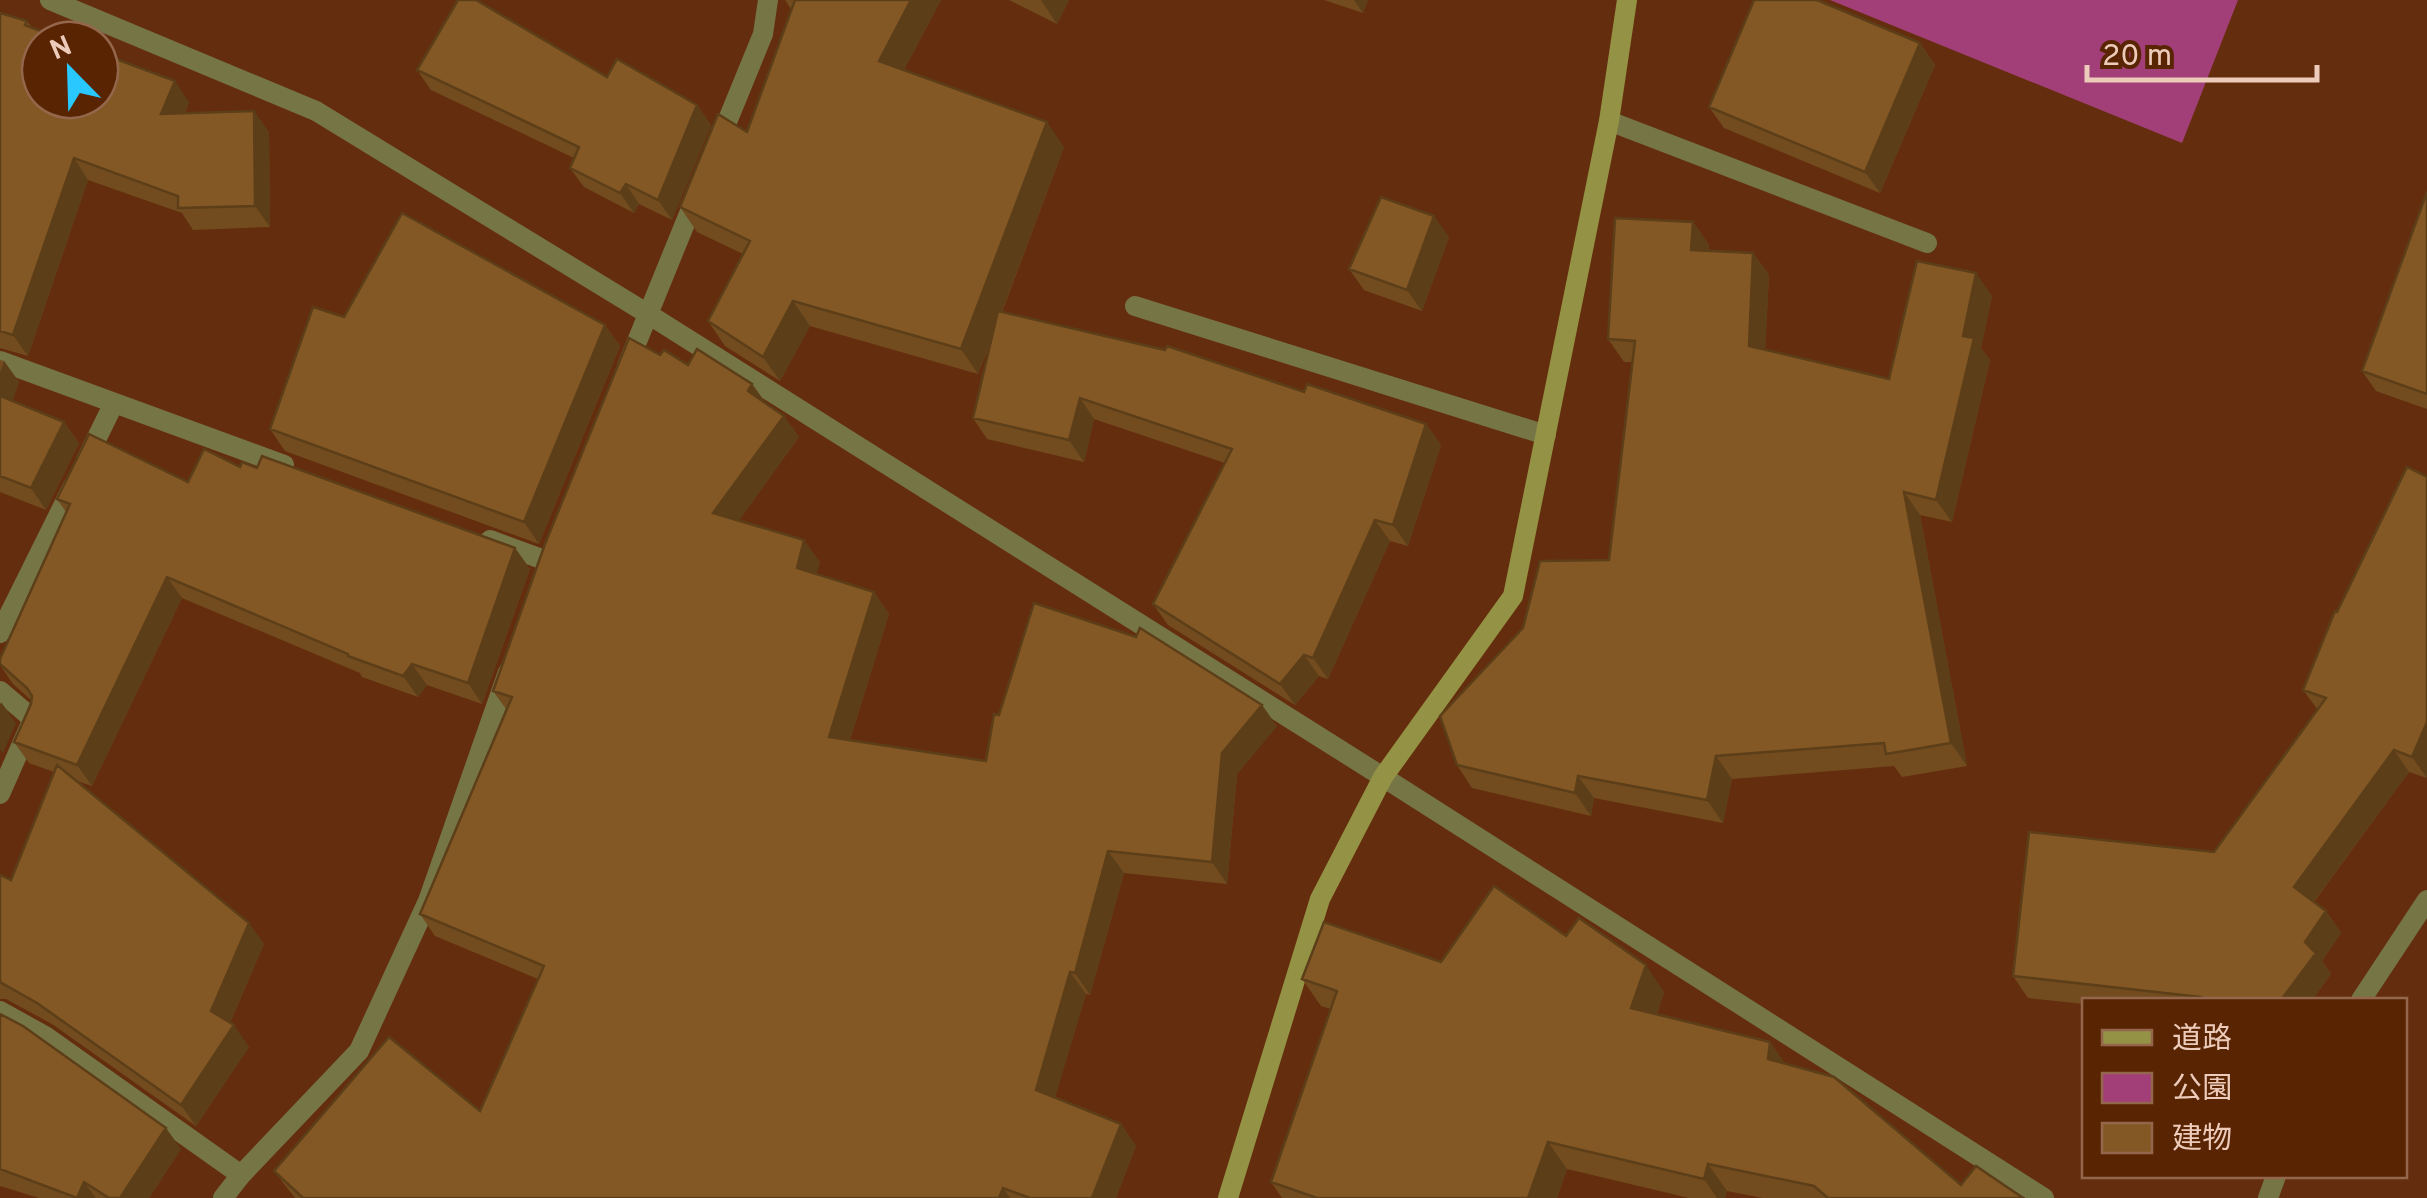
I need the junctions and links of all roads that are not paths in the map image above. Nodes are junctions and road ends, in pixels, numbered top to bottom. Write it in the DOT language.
graph roads {
  1 [pos="50,0"];
  2 [pos="768,0"];
  3 [pos="1627,0"];
  4 [pos="1608,121"];
  5 [pos="1927,243"];
  6 [pos="1135,306"];
  7 [pos="648,314"];
  8 [pos="0,361"];
  9 [pos="619,384"];
  10 [pos="114,403"];
  11 [pos="1546,435"];
  12 [pos="294,469"];
  13 [pos="475,534"];
  14 [pos="547,561"];
  15 [pos="0,633"];
  16 [pos="516,650"];
  17 [pos="0,691"];
  18 [pos="1383,778"];
  19 [pos="0,794"];
  20 [pos="2427,900"];
  21 [pos="2362,998"];
  22 [pos="0,1012"];
  23 [pos="242,1175"];
  24 [pos="223,1198"];
  25 [pos="1228,1198"];
  26 [pos="2044,1198"];
  1 -- 7 [label="street"];
  2 -- 7 [label="street"];
  3 -- 4 [label="street"];
  4 -- 5 [label="street"];
  4 -- 11 [label="street"];
  6 -- 11 [label="street"];
  7 -- 9 [label="street"];
  7 -- 18 [label="street"];
  8 -- 10 [label="street"];
  10 -- 12 [label="street"];
  10 -- 15 [label="street"];
  11 -- 18 [label="street"];
  13 -- 14 [label="street"];
  16 -- 23 [label="street"];
  17 -- 19 [label="street"];
  18 -- 25 [label="street"];
  18 -- 26 [label="street"];
  20 -- 21 [label="street"];
  22 -- 23 [label="street"];
  23 -- 24 [label="street"];
}
